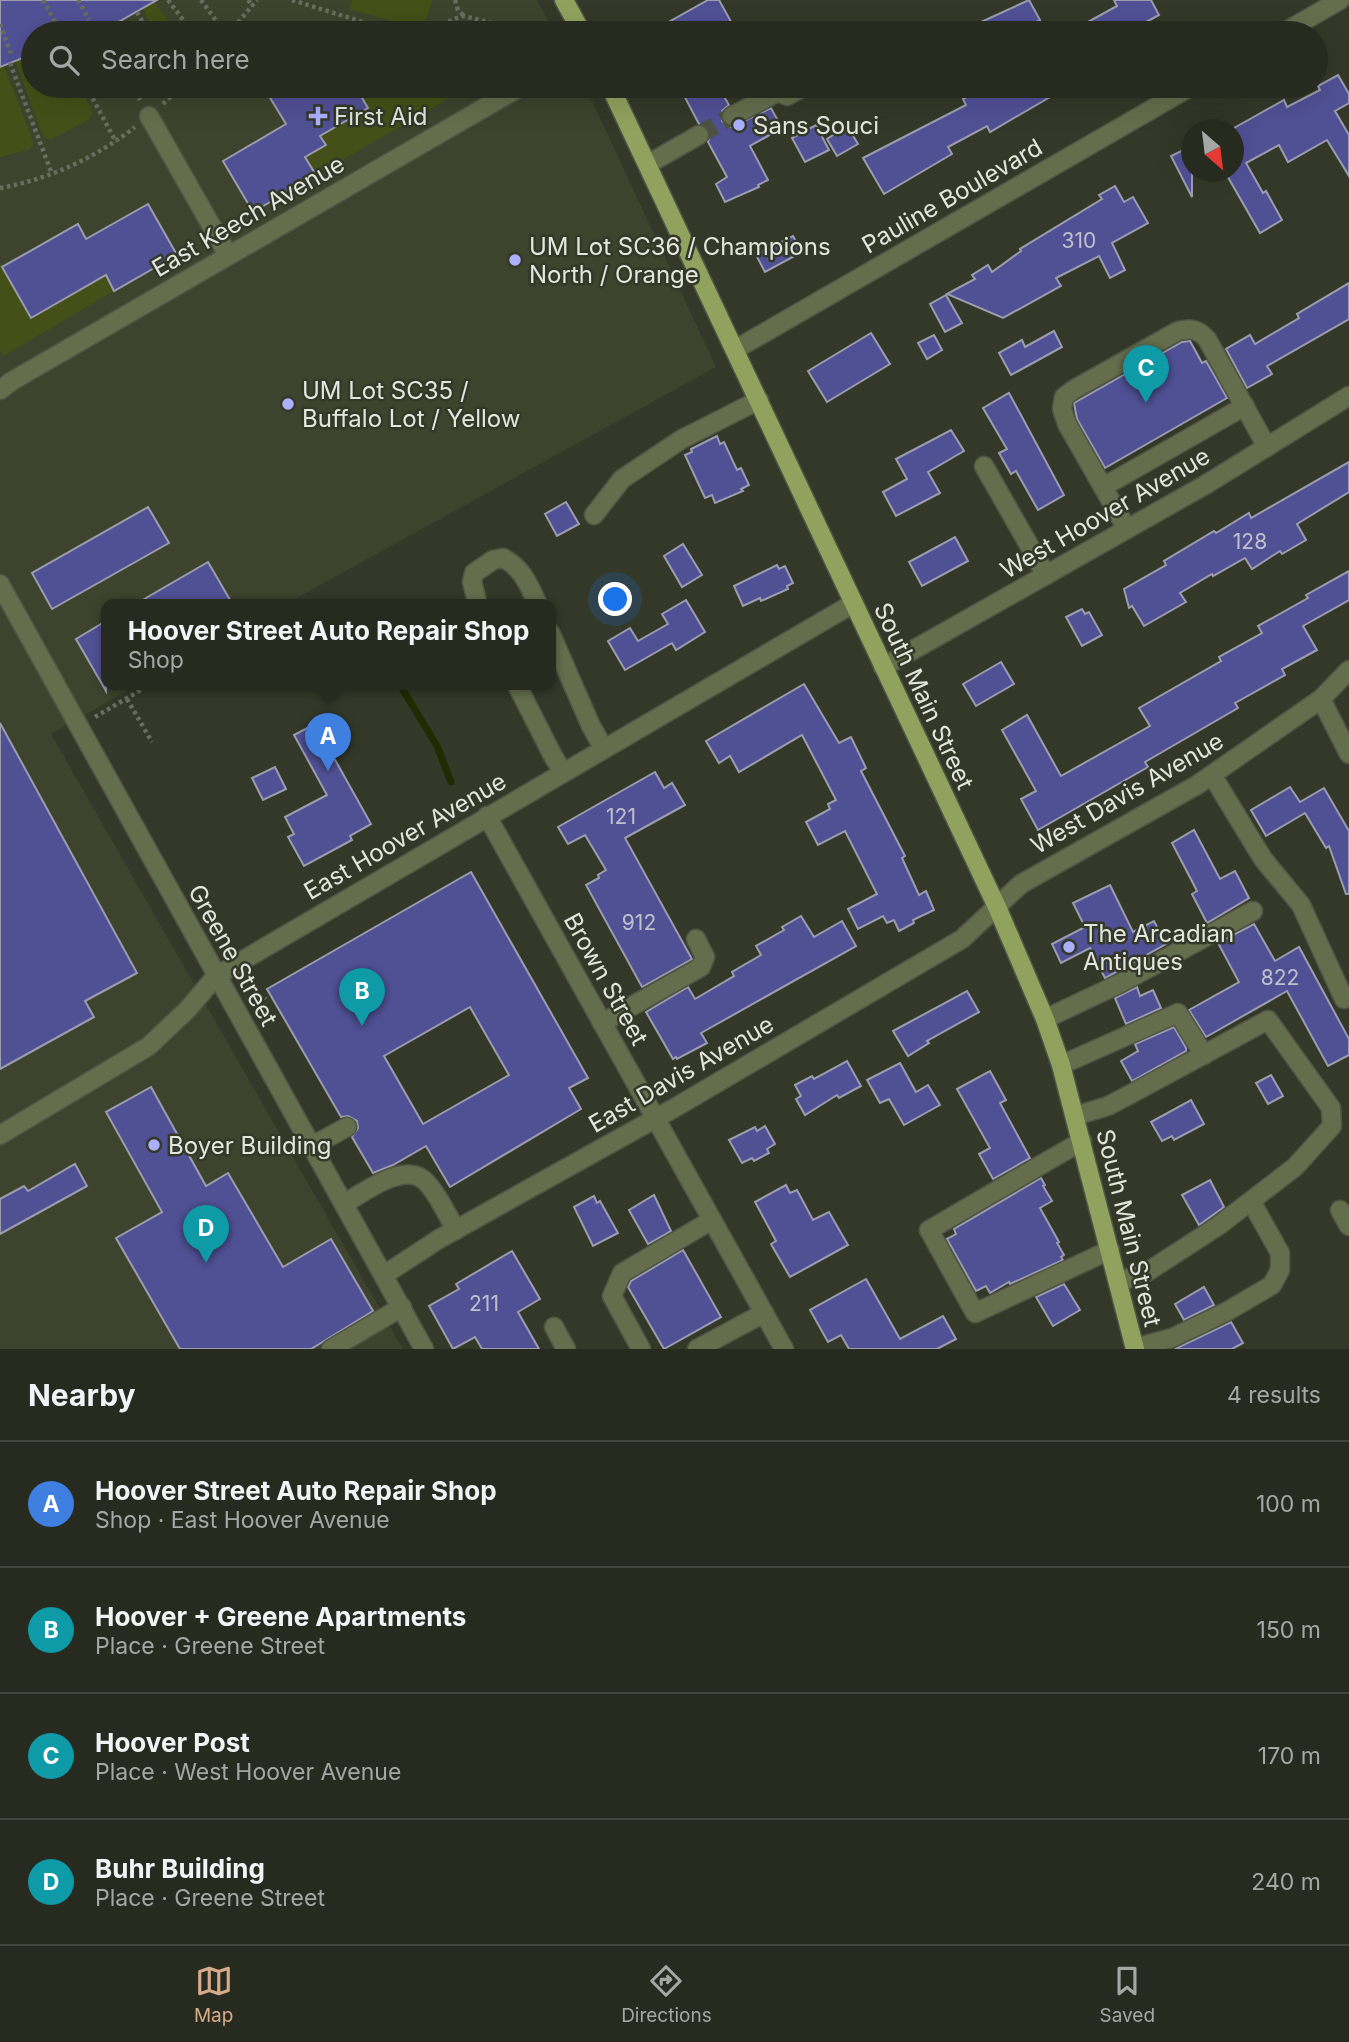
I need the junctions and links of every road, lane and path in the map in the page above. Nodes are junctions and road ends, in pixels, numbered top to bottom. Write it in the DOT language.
graph roads {
  1 [pos="43,0"];
  2 [pos="78,0"];
  3 [pos="168,0"];
  4 [pos="201,0"];
  5 [pos="248,0"];
  6 [pos="257,0"];
  7 [pos="292,0"];
  8 [pos="455,0"];
  9 [pos="564,0"];
  10 [pos="1340,0"];
  11 [pos="253,6"];
  12 [pos="138,12"];
  13 [pos="464,16"];
  14 [pos="89,20"];
  15 [pos="54,21"];
  16 [pos="143,21"];
  17 [pos="184,21"];
  18 [pos="218,21"];
  19 [pos="239,21"];
  20 [pos="359,21"];
  21 [pos="449,21"];
  22 [pos="483,21"];
  23 [pos="575,21"];
  24 [pos="1304,21"];
  25 [pos="0,24"];
  26 [pos="12,57"];
  27 [pos="10,63"];
  28 [pos="21,92"];
  29 [pos="23,98"];
  30 [pos="92,98"];
  31 [pos="168,98"];
  32 [pos="502,98"];
  33 [pos="616,98"];
  34 [pos="753,98"];
  35 [pos="1171,98"];
  36 [pos="149,116"];
  37 [pos="732,116"];
  38 [pos="699,135"];
  39 [pos="116,142"];
  40 [pos="648,164"];
  41 [pos="52,174"];
  42 [pos="0,188"];
  43 [pos="228,255"];
  44 [pos="736,349"];
  45 [pos="0,390"];
  46 [pos="1349,396"];
  47 [pos="759,400"];
  48 [pos="1245,406"];
  49 [pos="1267,447"];
  50 [pos="984,466"];
  51 [pos="1103,487"];
  52 [pos="594,515"];
  53 [pos="1127,529"];
  54 [pos="1046,575"];
  55 [pos="0,584"];
  56 [pos="476,599"];
  57 [pos="535,599"];
  58 [pos="854,603"];
  59 [pos="556,646"];
  60 [pos="883,667"];
  61 [pos="1349,670"];
  62 [pos="141,690"];
  63 [pos="520,690"];
  64 [pos="127,699"];
  65 [pos="1321,699"];
  66 [pos="95,717"];
  67 [pos="152,742"];
  68 [pos="604,748"];
  69 [pos="1349,754"];
  70 [pos="563,772"];
  71 [pos="1212,775"];
  72 [pos="487,817"];
  73 [pos="997,907"];
  74 [pos="1253,911"];
  75 [pos="696,939"];
  76 [pos="216,976"];
  77 [pos="1344,999"];
  78 [pos="1045,1019"];
  79 [pos="602,1023"];
  80 [pos="1204,1055"];
  81 [pos="1061,1065"];
  82 [pos="1075,1116"];
  83 [pos="656,1119"];
  84 [pos="347,1127"];
  85 [pos="0,1135"];
  86 [pos="1082,1140"];
  87 [pos="312,1146"];
  88 [pos="1251,1201"];
  89 [pos="344,1204"];
  90 [pos="712,1220"];
  91 [pos="456,1230"];
  92 [pos="1110,1250"];
  93 [pos="384,1275"];
  94 [pos="1118,1282"];
  95 [pos="402,1307"];
  96 [pos="764,1312"];
  97 [pos="554,1326"];
  98 [pos="331,1349"];
  99 [pos="424,1349"];
  100 [pos="566,1349"];
  101 [pos="641,1349"];
  102 [pos="697,1349"];
  103 [pos="783,1349"];
  104 [pos="1135,1349"];
  1 -- 15 [label="path"];
  2 -- 14 [label="path"];
  3 -- 17 [label="path"];
  4 -- 18 [label="path"];
  5 -- 11 [label="path"];
  6 -- 11 [label="path"];
  7 -- 20 [label="path"];
  8 -- 13 [label="path"];
  9 -- 23 [label="main road"];
  10 -- 24 [label="street"];
  11 -- 19 [label="path"];
  12 -- 16 [label="path"];
  13 -- 21 [label="path"];
  13 -- 22 [label="path"];
  25 -- 26 [label="path"];
  27 -- 28 [label="path"];
  29 -- 41 [label="path"];
  30 -- 39 [label="path"];
  31 -- 36 [label="path"];
  32 -- 43 [label="street, East Keech Avenue"];
  33 -- 40 [label="main road, South Main Street"];
  34 -- 37 [label="street"];
  35 -- 44 [label="street, Pauline Boulevard"];
  36 -- 39 [label="path"];
  36 -- 43 [label="street"];
  38 -- 40 [label="street"];
  39 -- 41 [label="path"];
  40 -- 44 [label="main road, South Main Street"];
  41 -- 42 [label="path"];
  43 -- 45 [label="street, East Keech Avenue"];
  44 -- 47 [label="main road, South Main Street"];
  46 -- 49 [label="street, West Hoover Avenue"];
  47 -- 52 [label="street"];
  47 -- 58 [label="main road, South Main Street"];
  48 -- 49 [label="street"];
  48 -- 51 [label="street"];
  48 -- 51 [label="street"];
  49 -- 53 [label="street, West Hoover Avenue"];
  50 -- 54 [label="street"];
  51 -- 53 [label="street"];
  53 -- 54 [label="street, West Hoover Avenue"];
  54 -- 60 [label="street, West Hoover Avenue"];
  55 -- 76 [label="street, Greene Street"];
  56 -- 57 [label="street"];
  58 -- 60 [label="main road, South Main Street"];
  58 -- 68 [label="street, East Hoover Avenue"];
  59 -- 68 [label="street"];
  60 -- 73 [label="main road, South Main Street"];
  61 -- 65 [label="street, West Davis Avenue"];
  62 -- 64 [label="path"];
  63 -- 70 [label="street"];
  64 -- 66 [label="path"];
  64 -- 67 [label="path"];
  65 -- 69 [label="street"];
  65 -- 71 [label="street, West Davis Avenue"];
  68 -- 70 [label="street, East Hoover Avenue"];
  70 -- 72 [label="street, East Hoover Avenue"];
  71 -- 73 [label="street, West Davis Avenue"];
  71 -- 77 [label="street"];
  72 -- 76 [label="street, East Hoover Avenue"];
  72 -- 79 [label="street, Brown Street"];
  73 -- 78 [label="main road, South Main Street"];
  73 -- 83 [label="street, East Davis Avenue"];
  74 -- 78 [label="street"];
  75 -- 79 [label="street"];
  76 -- 85 [label="street, East Hoover Avenue"];
  76 -- 87 [label="street, Greene Street"];
  78 -- 81 [label="main road, South Main Street"];
  79 -- 83 [label="street, Brown Street"];
  80 -- 81 [label="street"];
  80 -- 82 [label="street"];
  80 -- 88 [label="street"];
  81 -- 82 [label="main road, South Main Street"];
  82 -- 86 [label="main road, South Main Street"];
  83 -- 90 [label="street, Brown Street"];
  83 -- 91 [label="street, East Davis Avenue"];
  84 -- 87 [label="street"];
  86 -- 92 [label="main road, South Main Street"];
  86 -- 92 [label="street"];
  87 -- 89 [label="street, Greene Street"];
  88 -- 94 [label="street"];
  88 -- 104 [label="street"];
  89 -- 91 [label="street"];
  89 -- 93 [label="street, Greene Street"];
  90 -- 96 [label="street, Brown Street"];
  90 -- 101 [label="street"];
  91 -- 93 [label="street, East Davis Avenue"];
  92 -- 94 [label="main road, South Main Street"];
  93 -- 95 [label="street, Greene Street"];
  94 -- 104 [label="main road, South Main Street"];
  95 -- 98 [label="street"];
  95 -- 99 [label="street, Greene Street"];
  96 -- 102 [label="street"];
  96 -- 103 [label="street, Brown Street"];
  97 -- 100 [label="street"];
}
